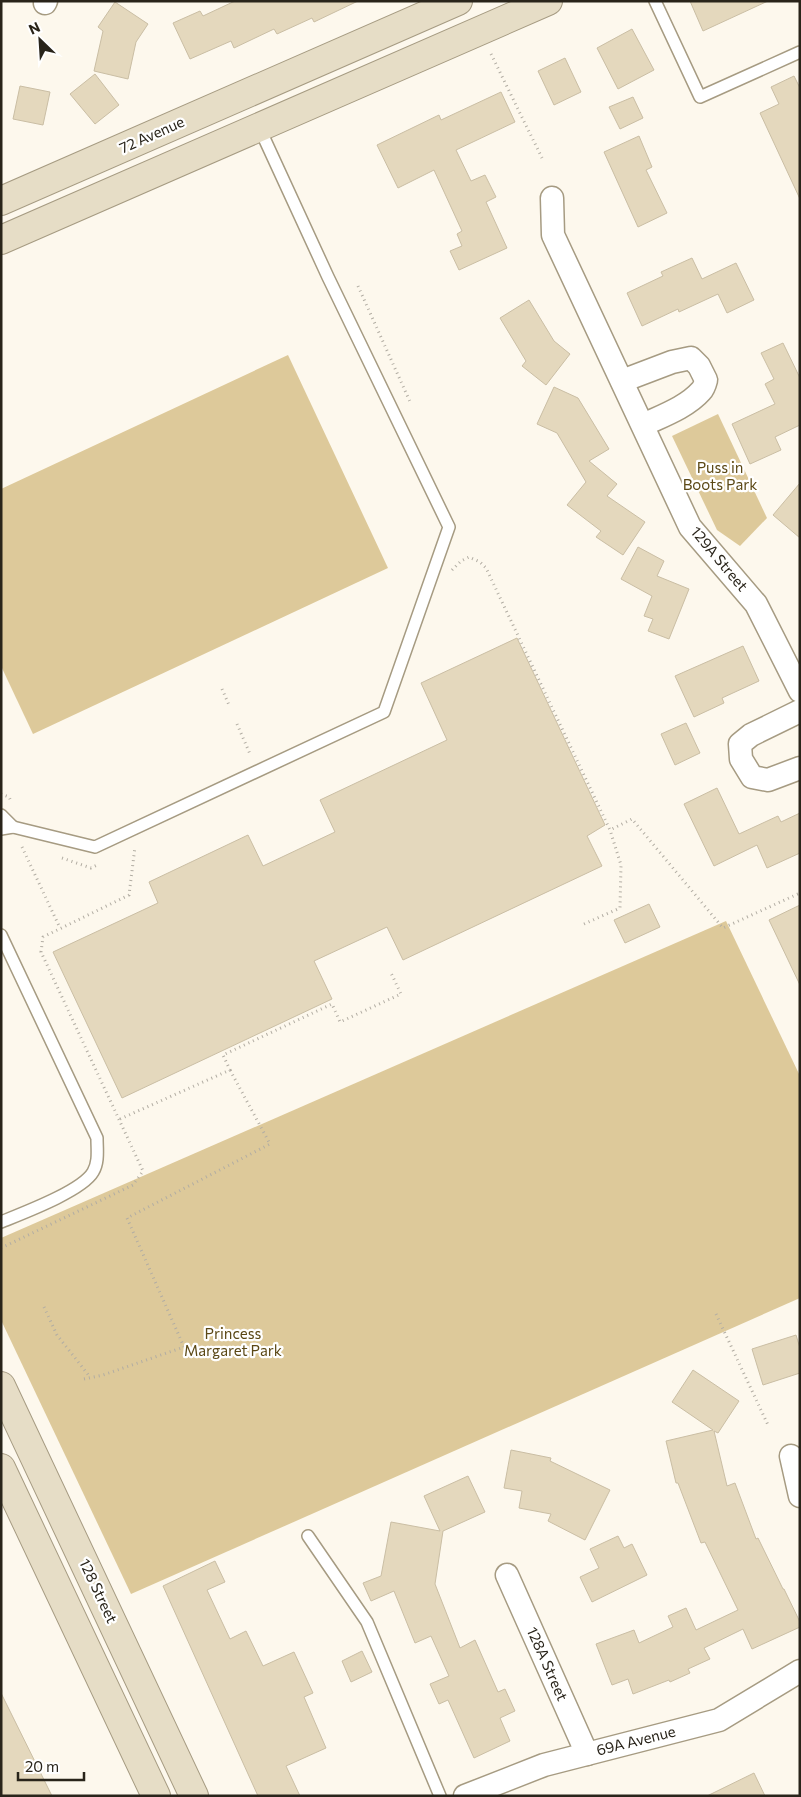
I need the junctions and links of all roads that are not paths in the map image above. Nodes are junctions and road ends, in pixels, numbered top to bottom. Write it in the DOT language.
graph roads {
  1 [pos="458,1"];
  2 [pos="548,1"];
  3 [pos="655,1"];
  4 [pos="800,52"];
  5 [pos="303,68"];
  6 [pos="259,127"];
  7 [pos="552,198"];
  8 [pos="1,201"];
  9 [pos="1,240"];
  10 [pos="622,381"];
  11 [pos="643,425"];
  12 [pos="800,691"];
  13 [pos="800,711"];
  14 [pos="800,768"];
  15 [pos="1,815"];
  16 [pos="13,827"];
  17 [pos="1,829"];
  18 [pos="1,935"];
  19 [pos="1,1222"];
  20 [pos="1,1386"];
  21 [pos="791,1456"];
  22 [pos="1,1468"];
  23 [pos="800,1496"];
  24 [pos="308,1536"];
  25 [pos="507,1575"];
  26 [pos="91,1659"];
  27 [pos="800,1671"];
  28 [pos="587,1754"];
  29 [pos="180,1765"];
  30 [pos="156,1796"];
  31 [pos="194,1796"];
  32 [pos="440,1796"];
  33 [pos="465,1796"];
  1 -- 5 [label="main road, 72 Avenue"];
  2 -- 6 [label="main road"];
  3 -- 4 [label="lane"];
  5 -- 6 [label="main road"];
  5 -- 8 [label="main road, 72 Avenue"];
  6 -- 9 [label="main road"];
  6 -- 16 [label="lane"];
  7 -- 10 [label="street, 129A Street"];
  10 -- 11 [label="street, 129A Street"];
  10 -- 11 [label="street"];
  11 -- 12 [label="street, 129A Street"];
  13 -- 14 [label="street"];
  15 -- 16 [label="lane"];
  16 -- 17 [label="lane"];
  18 -- 19 [label="lane"];
  20 -- 29 [label="main road, 128 Street"];
  21 -- 23 [label="street"];
  22 -- 26 [label="main road"];
  24 -- 32 [label="lane"];
  25 -- 28 [label="street, 128A Street"];
  26 -- 29 [label="main road"];
  26 -- 30 [label="main road"];
  27 -- 28 [label="street, 69A Avenue"];
  28 -- 33 [label="street, 69A Avenue"];
  29 -- 31 [label="main road, 128 Street"];
}
